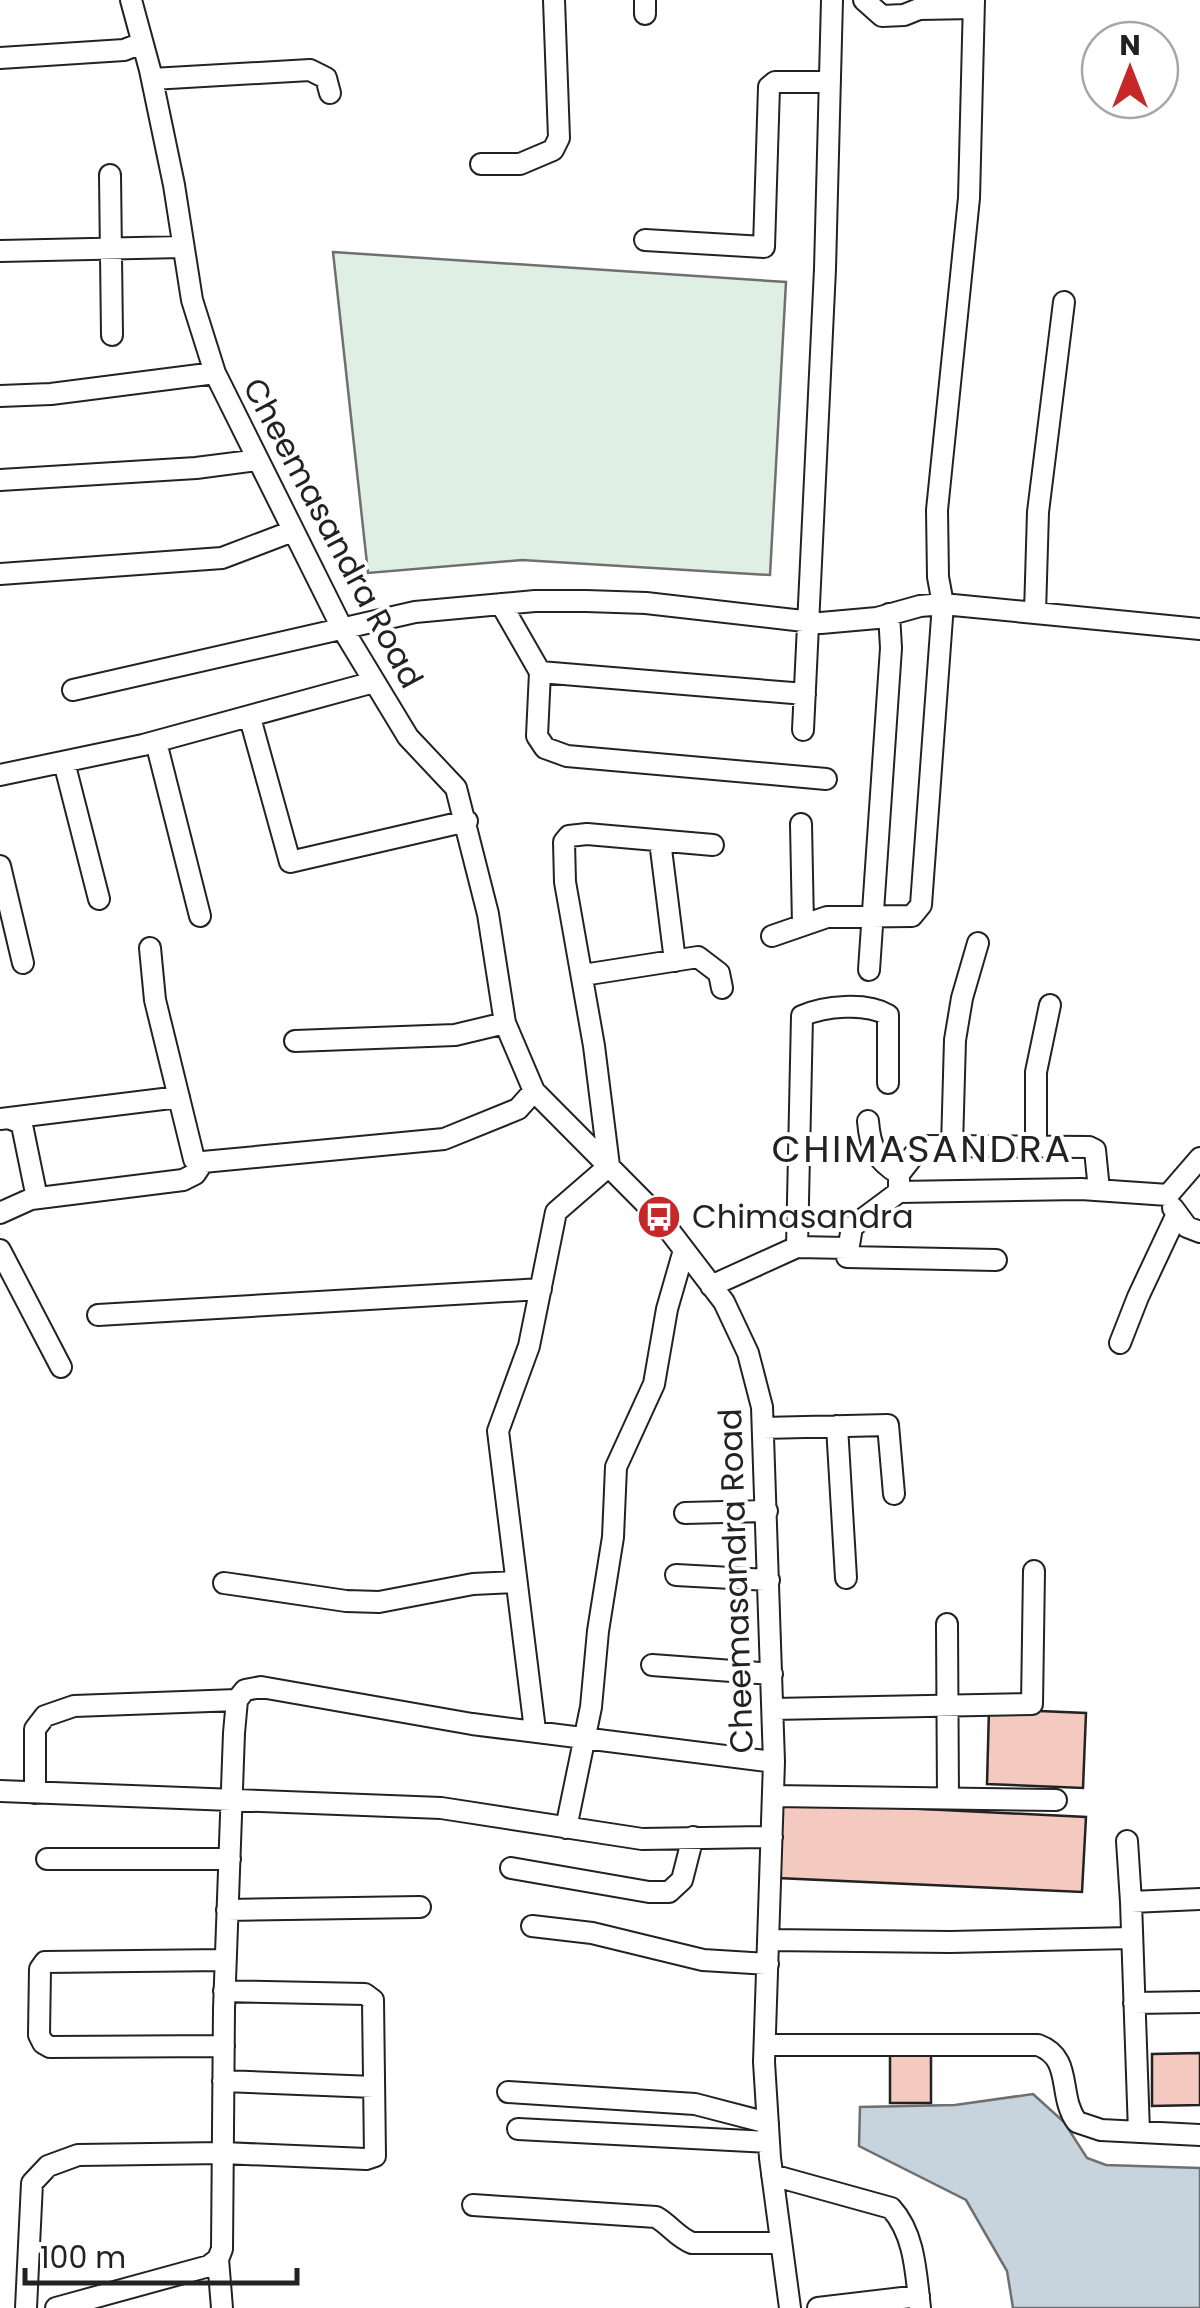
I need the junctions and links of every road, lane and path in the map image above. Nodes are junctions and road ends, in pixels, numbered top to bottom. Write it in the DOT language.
graph roads {
  1 [pos="130,0"];
  2 [pos="554,0"];
  3 [pos="832,0"];
  4 [pos="864,0"];
  5 [pos="919,4"];
  6 [pos="973,4"];
  7 [pos="142,43"];
  8 [pos="0,58"];
  9 [pos="152,79"];
  10 [pos="830,82"];
  11 [pos="330,93"];
  12 [pos="480,164"];
  13 [pos="110,176"];
  14 [pos="645,240"];
  15 [pos="182,247"];
  16 [pos="112,248"];
  17 [pos="0,251"];
  18 [pos="1064,302"];
  19 [pos="112,336"];
  20 [pos="215,373"];
  21 [pos="0,396"];
  22 [pos="258,460"];
  23 [pos="0,480"];
  24 [pos="293,531"];
  25 [pos="0,574"];
  26 [pos="501,604"];
  27 [pos="943,604"];
  28 [pos="1035,612"];
  29 [pos="889,614"];
  30 [pos="811,622"];
  31 [pos="342,628"];
  32 [pos="1200,628"];
  33 [pos="540,672"];
  34 [pos="374,682"];
  35 [pos="73,690"];
  36 [pos="806,694"];
  37 [pos="250,718"];
  38 [pos="803,730"];
  39 [pos="156,742"];
  40 [pos="64,762"];
  41 [pos="0,776"];
  42 [pos="826,779"];
  43 [pos="467,820"];
  44 [pos="801,824"];
  45 [pos="660,841"];
  46 [pos="713,845"];
  47 [pos="0,866"];
  48 [pos="99,898"];
  49 [pos="200,916"];
  50 [pos="872,916"];
  51 [pos="803,925"];
  52 [pos="772,936"];
  53 [pos="978,943"];
  54 [pos="150,948"];
  55 [pos="675,960"];
  56 [pos="23,963"];
  57 [pos="870,970"];
  58 [pos="583,975"];
  59 [pos="722,988"];
  60 [pos="1050,1005"];
  61 [pos="505,1024"];
  62 [pos="295,1041"];
  63 [pos="888,1083"];
  64 [pos="534,1090"];
  65 [pos="179,1097"];
  66 [pos="6,1119"];
  67 [pos="868,1121"];
  68 [pos="952,1146"];
  69 [pos="1036,1147"];
  70 [pos="1200,1158"];
  71 [pos="202,1162"];
  72 [pos="608,1166"];
  73 [pos="899,1183"];
  74 [pos="1099,1190"];
  75 [pos="38,1198"];
  76 [pos="1172,1204"];
  77 [pos="0,1213"];
  78 [pos="1200,1232"];
  79 [pos="797,1248"];
  80 [pos="848,1248"];
  81 [pos="0,1250"];
  82 [pos="684,1250"];
  83 [pos="996,1260"];
  84 [pos="711,1286"];
  85 [pos="541,1289"];
  86 [pos="98,1315"];
  87 [pos="1120,1343"];
  88 [pos="62,1368"];
  89 [pos="837,1426"];
  90 [pos="763,1428"];
  91 [pos="894,1494"];
  92 [pos="766,1511"];
  93 [pos="685,1513"];
  94 [pos="1034,1571"];
  95 [pos="676,1575"];
  96 [pos="846,1578"];
  97 [pos="769,1580"];
  98 [pos="516,1582"];
  99 [pos="224,1583"];
  100 [pos="947,1624"];
  101 [pos="652,1666"];
  102 [pos="772,1674"];
  103 [pos="237,1700"];
  104 [pos="947,1704"];
  105 [pos="773,1709"];
  106 [pos="534,1730"];
  107 [pos="587,1736"];
  108 [pos="774,1762"];
  109 [pos="0,1791"];
  110 [pos="34,1793"];
  111 [pos="773,1796"];
  112 [pos="233,1798"];
  113 [pos="948,1799"];
  114 [pos="1056,1800"];
  115 [pos="566,1828"];
  116 [pos="693,1837"];
  117 [pos="772,1837"];
  118 [pos="1127,1841"];
  119 [pos="47,1859"];
  120 [pos="230,1859"];
  121 [pos="511,1868"];
  122 [pos="1200,1899"];
  123 [pos="1130,1902"];
  124 [pos="420,1907"];
  125 [pos="227,1910"];
  126 [pos="532,1926"];
  127 [pos="1131,1938"];
  128 [pos="768,1940"];
  129 [pos="226,1960"];
  130 [pos="768,1964"];
  131 [pos="224,1991"];
  132 [pos="1200,2002"];
  133 [pos="1134,2003"];
  134 [pos="765,2045"];
  135 [pos="224,2046"];
  136 [pos="223,2081"];
  137 [pos="374,2087"];
  138 [pos="508,2092"];
  139 [pos="518,2129"];
  140 [pos="768,2132"];
  141 [pos="1139,2132"];
  142 [pos="1200,2135"];
  143 [pos="223,2153"];
  144 [pos="772,2176"];
  145 [pos="472,2205"];
  146 [pos="781,2244"];
  147 [pos="218,2259"];
  148 [pos="919,2302"];
  149 [pos="852,2306"];
  150 [pos="26,2308"];
  151 [pos="56,2308"];
  152 [pos="222,2308"];
  153 [pos="790,2308"];
  154 [pos="818,2308"];
  1 -- 7 [label="street, Cheemasandra Road"];
  2 -- 12 [label="street"];
  3 -- 10 [label="street"];
  4 -- 5 [label="street"];
  5 -- 6 [label="street"];
  6 -- 27 [label="street"];
  7 -- 8 [label="street"];
  7 -- 9 [label="street, Cheemasandra Road"];
  9 -- 11 [label="street"];
  9 -- 15 [label="street, Cheemasandra Road"];
  10 -- 14 [label="street"];
  10 -- 30 [label="street"];
  13 -- 16 [label="street"];
  15 -- 16 [label="street"];
  15 -- 20 [label="street, Cheemasandra Road"];
  16 -- 17 [label="street"];
  16 -- 19 [label="street"];
  18 -- 28 [label="street"];
  20 -- 21 [label="street"];
  20 -- 22 [label="street, Cheemasandra Road"];
  22 -- 23 [label="street"];
  22 -- 24 [label="street, Cheemasandra Road"];
  24 -- 25 [label="street"];
  24 -- 31 [label="street, Cheemasandra Road"];
  26 -- 30 [label="street"];
  26 -- 31 [label="street"];
  26 -- 33 [label="street"];
  27 -- 28 [label="street"];
  27 -- 29 [label="street"];
  27 -- 50 [label="street"];
  28 -- 32 [label="street"];
  29 -- 30 [label="street"];
  29 -- 50 [label="street"];
  30 -- 36 [label="street"];
  31 -- 34 [label="street, Cheemasandra Road"];
  31 -- 35 [label="street"];
  33 -- 36 [label="street"];
  33 -- 42 [label="street"];
  34 -- 37 [label="street"];
  34 -- 43 [label="street, Cheemasandra Road"];
  36 -- 38 [label="street"];
  37 -- 39 [label="street"];
  37 -- 43 [label="street"];
  39 -- 40 [label="street"];
  39 -- 49 [label="street"];
  40 -- 41 [label="street"];
  40 -- 48 [label="street"];
  43 -- 61 [label="street, Cheemasandra Road"];
  44 -- 51 [label="street"];
  45 -- 46 [label="street"];
  45 -- 55 [label="street"];
  45 -- 58 [label="street"];
  47 -- 56 [label="street"];
  50 -- 51 [label="street"];
  50 -- 57 [label="street"];
  51 -- 52 [label="street"];
  53 -- 68 [label="street"];
  54 -- 65 [label="street"];
  55 -- 58 [label="street"];
  55 -- 59 [label="street"];
  58 -- 72 [label="street"];
  60 -- 69 [label="street"];
  61 -- 62 [label="street"];
  61 -- 64 [label="street, Cheemasandra Road"];
  63 -- 79 [label="street"];
  64 -- 71 [label="street"];
  64 -- 72 [label="street, Cheemasandra Road"];
  65 -- 66 [label="street"];
  65 -- 71 [label="street"];
  66 -- 75 [label="street"];
  67 -- 73 [label="street"];
  68 -- 69 [label="street"];
  68 -- 73 [label="street"];
  69 -- 74 [label="street"];
  70 -- 76 [label="street"];
  71 -- 75 [label="street"];
  72 -- 82 [label="street, Cheemasandra Road"];
  72 -- 85 [label="street"];
  73 -- 74 [label="street"];
  73 -- 80 [label="street"];
  74 -- 76 [label="street"];
  75 -- 77 [label="street"];
  76 -- 78 [label="street"];
  76 -- 87 [label="street"];
  79 -- 80 [label="street"];
  79 -- 84 [label="street"];
  80 -- 83 [label="street"];
  81 -- 88 [label="street"];
  82 -- 84 [label="street, Cheemasandra Road"];
  82 -- 107 [label="street"];
  84 -- 90 [label="street, Cheemasandra Road"];
  85 -- 86 [label="street"];
  85 -- 98 [label="street"];
  89 -- 90 [label="street"];
  89 -- 91 [label="street"];
  89 -- 96 [label="street"];
  90 -- 92 [label="street, Cheemasandra Road"];
  92 -- 93 [label="street"];
  92 -- 97 [label="street, Cheemasandra Road"];
  94 -- 104 [label="street"];
  95 -- 97 [label="street"];
  97 -- 102 [label="street, Cheemasandra Road"];
  98 -- 99 [label="street"];
  98 -- 106 [label="street"];
  100 -- 104 [label="street"];
  101 -- 102 [label="street"];
  102 -- 105 [label="street, Cheemasandra Road"];
  103 -- 106 [label="street"];
  103 -- 110 [label="street"];
  103 -- 112 [label="street"];
  104 -- 105 [label="street"];
  104 -- 113 [label="street"];
  105 -- 108 [label="street, Cheemasandra Road"];
  106 -- 107 [label="street"];
  107 -- 108 [label="street"];
  107 -- 115 [label="street"];
  108 -- 111 [label="street, Cheemasandra Road"];
  109 -- 110 [label="street"];
  110 -- 112 [label="street"];
  111 -- 113 [label="street"];
  111 -- 117 [label="street, Cheemasandra Road"];
  112 -- 115 [label="street"];
  112 -- 120 [label="street"];
  113 -- 114 [label="street"];
  115 -- 116 [label="street"];
  116 -- 117 [label="street"];
  116 -- 121 [label="street"];
  117 -- 128 [label="street, Cheemasandra Road"];
  118 -- 123 [label="street"];
  119 -- 120 [label="street"];
  120 -- 125 [label="street"];
  122 -- 123 [label="street"];
  123 -- 127 [label="street"];
  124 -- 125 [label="street"];
  125 -- 129 [label="street"];
  126 -- 130 [label="street"];
  127 -- 128 [label="street"];
  127 -- 133 [label="street"];
  128 -- 130 [label="street, Cheemasandra Road"];
  129 -- 131 [label="street"];
  129 -- 135 [label="street"];
  130 -- 134 [label="street, Cheemasandra Road"];
  131 -- 135 [label="street"];
  131 -- 137 [label="street"];
  132 -- 133 [label="street"];
  133 -- 141 [label="street"];
  134 -- 140 [label="street, Cheemasandra Road"];
  134 -- 141 [label="street"];
  135 -- 136 [label="street"];
  136 -- 137 [label="street"];
  136 -- 143 [label="street"];
  137 -- 143 [label="street"];
  138 -- 140 [label="street"];
  139 -- 140 [label="street"];
  140 -- 144 [label="street, Cheemasandra Road"];
  141 -- 142 [label="street"];
  143 -- 147 [label="street"];
  143 -- 150 [label="street"];
  144 -- 146 [label="street, Cheemasandra Road"];
  144 -- 148 [label="street"];
  145 -- 146 [label="street"];
  146 -- 153 [label="street, Cheemasandra Road"];
  147 -- 151 [label="street"];
  147 -- 152 [label="street"];
  148 -- 149 [label="street"];
  149 -- 154 [label="street"];
}
